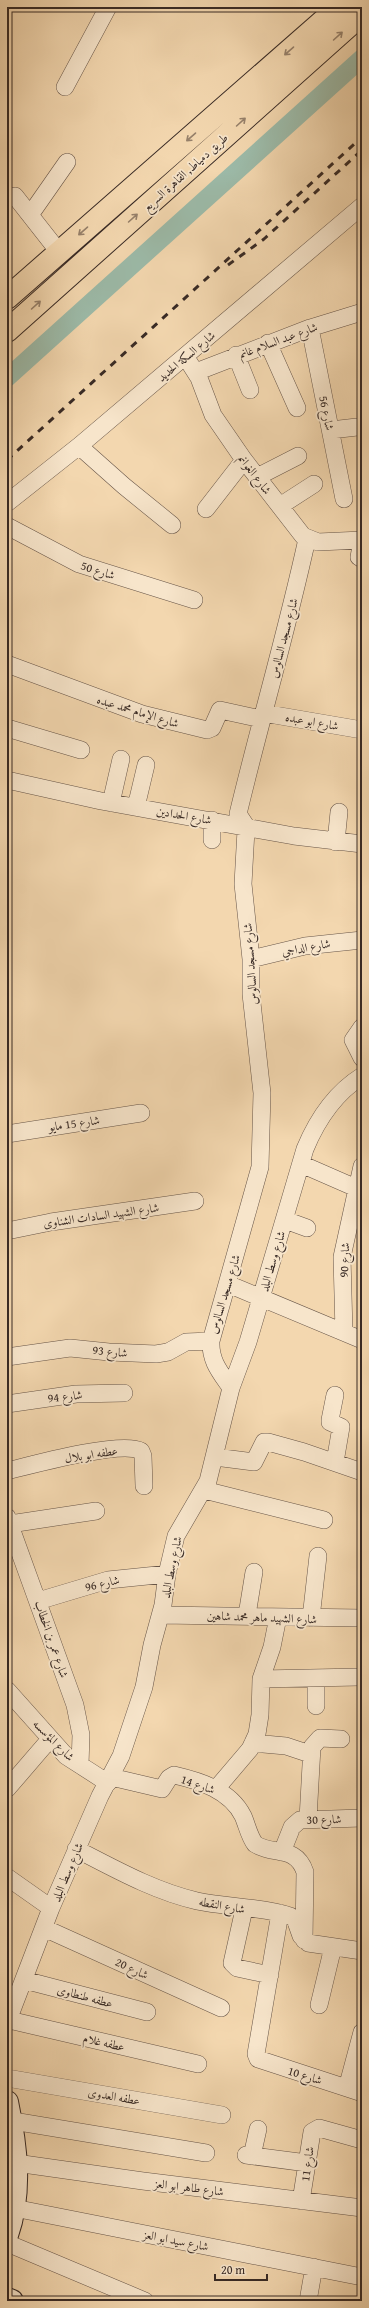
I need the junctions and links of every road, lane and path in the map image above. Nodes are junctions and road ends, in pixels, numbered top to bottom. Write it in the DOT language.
graph roads {
  1 [pos="108,7"];
  2 [pos="339,7"];
  3 [pos="362,14"];
  4 [pos="65,87"];
  5 [pos="67,162"];
  6 [pos="15,196"];
  7 [pos="362,206"];
  8 [pos="30,215"];
  9 [pos="58,252"];
  10 [pos="7,298"];
  11 [pos="362,312"];
  12 [pos="310,328"];
  13 [pos="7,331"];
  14 [pos="268,343"];
  15 [pos="236,355"];
  16 [pos="185,356"];
  17 [pos="196,372"];
  18 [pos="250,390"];
  19 [pos="297,408"];
  20 [pos="357,427"];
  21 [pos="331,430"];
  22 [pos="79,446"];
  23 [pos="298,456"];
  24 [pos="244,460"];
  25 [pos="257,477"];
  26 [pos="314,484"];
  27 [pos="344,499"];
  28 [pos="7,503"];
  29 [pos="280,506"];
  30 [pos="206,509"];
  31 [pos="172,525"];
  32 [pos="9,533"];
  33 [pos="307,539"];
  34 [pos="362,540"];
  35 [pos="362,559"];
  36 [pos="194,600"];
  37 [pos="7,664"];
  38 [pos="262,716"];
  39 [pos="7,728"];
  40 [pos="362,730"];
  41 [pos="81,750"];
  42 [pos="121,759"];
  43 [pos="146,765"];
  44 [pos="7,780"];
  45 [pos="112,803"];
  46 [pos="136,807"];
  47 [pos="339,812"];
  48 [pos="212,820"];
  49 [pos="246,826"];
  50 [pos="212,840"];
  51 [pos="336,842"];
  52 [pos="362,844"];
  53 [pos="362,940"];
  54 [pos="252,959"];
  55 [pos="362,1027"];
  56 [pos="362,1058"];
  57 [pos="362,1076"];
  58 [pos="141,1113"];
  59 [pos="7,1134"];
  60 [pos="301,1164"];
  61 [pos="362,1166"];
  62 [pos="356,1188"];
  63 [pos="195,1201"];
  64 [pos="285,1220"];
  65 [pos="307,1228"];
  66 [pos="7,1231"];
  67 [pos="228,1284"];
  68 [pos="261,1296"];
  69 [pos="344,1332"];
  70 [pos="362,1340"];
  71 [pos="210,1341"];
  72 [pos="7,1357"];
  73 [pos="231,1388"];
  74 [pos="124,1393"];
  75 [pos="335,1395"];
  76 [pos="7,1404"];
  77 [pos="215,1457"];
  78 [pos="335,1462"];
  79 [pos="7,1471"];
  80 [pos="362,1472"];
  81 [pos="144,1486"];
  82 [pos="204,1490"];
  83 [pos="96,1511"];
  84 [pos="324,1520"];
  85 [pos="8,1521"];
  86 [pos="318,1556"];
  87 [pos="254,1572"];
  88 [pos="167,1574"];
  89 [pos="38,1600"];
  90 [pos="161,1615"];
  91 [pos="247,1615"];
  92 [pos="278,1617"];
  93 [pos="311,1618"];
  94 [pos="362,1618"];
  95 [pos="359,1677"];
  96 [pos="316,1678"];
  97 [pos="261,1679"];
  98 [pos="7,1690"];
  99 [pos="316,1706"];
  100 [pos="50,1739"];
  101 [pos="341,1740"];
  102 [pos="253,1743"];
  103 [pos="310,1754"];
  104 [pos="80,1766"];
  105 [pos="109,1780"];
  106 [pos="7,1789"];
  107 [pos="216,1789"];
  108 [pos="362,1818"];
  109 [pos="308,1819"];
  110 [pos="76,1849"];
  111 [pos="282,1852"];
  112 [pos="7,1878"];
  113 [pos="51,1908"];
  114 [pos="244,1909"];
  115 [pos="280,1913"];
  116 [pos="44,1928"];
  117 [pos="304,1940"];
  118 [pos="333,1947"];
  119 [pos="362,1950"];
  120 [pos="270,1975"];
  121 [pos="24,1980"];
  122 [pos="319,2005"];
  123 [pos="221,2008"];
  124 [pos="147,2012"];
  125 [pos="8,2022"];
  126 [pos="362,2032"];
  127 [pos="198,2064"];
  128 [pos="7,2078"];
  129 [pos="354,2090"];
  130 [pos="8,2114"];
  131 [pos="222,2114"];
  132 [pos="258,2129"];
  133 [pos="362,2140"];
  134 [pos="206,2153"];
  135 [pos="307,2163"];
  136 [pos="13,2164"];
  137 [pos="301,2201"];
  138 [pos="14,2208"];
  139 [pos="362,2208"];
  140 [pos="7,2235"];
  141 [pos="7,2243"];
  142 [pos="314,2268"];
  143 [pos="362,2277"];
  144 [pos="7,2299"];
  145 [pos="12,2301"];
  146 [pos="145,2301"];
  147 [pos="308,2301"];
  1 -- 4 [label="street"];
  2 -- 9 [label="highway, طريق دمياط, القاهرة السريع, one-way"];
  13 -- 3 [label="highway, طريق دمياط, القاهرة السريع, one-way"];
  5 -- 8 [label="street"];
  6 -- 8 [label="street"];
  7 -- 16 [label="street, شارع السكة الحديد"];
  8 -- 9 [label="street"];
  9 -- 10 [label="highway, طريق دمياط, القاهرة السريع"];
  11 -- 12 [label="street, شارع عبد السلام غانم"];
  12 -- 14 [label="street, شارع عبد السلام غانم"];
  12 -- 21 [label="street, شارع 56"];
  14 -- 15 [label="street, شارع عبد السلام غانم"];
  14 -- 19 [label="street"];
  15 -- 17 [label="street, شارع عبد السلام غانم"];
  15 -- 18 [label="street"];
  16 -- 17 [label="street, شارع الغوانم"];
  16 -- 22 [label="street, شارع السكة الحديد"];
  17 -- 24 [label="street, شارع الغوانم"];
  20 -- 21 [label="street"];
  21 -- 27 [label="street, شارع 56"];
  22 -- 28 [label="street, شارع السكة الحديد"];
  22 -- 31 [label="street"];
  23 -- 25 [label="street"];
  24 -- 25 [label="street, شارع الغوانم"];
  24 -- 30 [label="street"];
  25 -- 29 [label="street, شارع الغوانم"];
  26 -- 29 [label="street"];
  29 -- 33 [label="street, شارع الغوانم"];
  32 -- 36 [label="street, شارع 50"];
  33 -- 34 [label="street"];
  33 -- 38 [label="street, شارع مسجد السالوس"];
  34 -- 35 [label="street"];
  37 -- 38 [label="street, شارع الإمام محمد عبده"];
  38 -- 40 [label="street, شارع ابو عبده"];
  38 -- 49 [label="street, شارع مسجد السالوس"];
  39 -- 41 [label="street"];
  42 -- 45 [label="street"];
  43 -- 46 [label="street"];
  44 -- 45 [label="street, شارع الحدادين"];
  45 -- 46 [label="street, شارع الحدادين"];
  46 -- 48 [label="street, شارع الحدادين"];
  47 -- 51 [label="street"];
  48 -- 49 [label="street, شارع الحدادين"];
  48 -- 50 [label="street"];
  49 -- 51 [label="street, شارع الحدادين"];
  49 -- 54 [label="street, شارع مسجد السالوس"];
  51 -- 52 [label="street, شارع الحدادين"];
  53 -- 54 [label="street, شارع الداجي"];
  54 -- 67 [label="street, شارع مسجد السالوس"];
  55 -- 56 [label="street"];
  57 -- 60 [label="street, شارع وسط البلد"];
  58 -- 59 [label="street, شارع 15 مايو"];
  60 -- 62 [label="street"];
  60 -- 64 [label="street, شارع وسط البلد"];
  61 -- 62 [label="street, شارع 90"];
  62 -- 69 [label="street, شارع 90"];
  63 -- 66 [label="street, شارع الشهيد السادات الشناوى"];
  64 -- 65 [label="street"];
  64 -- 68 [label="street, شارع وسط البلد"];
  67 -- 68 [label="street"];
  67 -- 71 [label="street, شارع مسجد السالوس"];
  68 -- 69 [label="street"];
  68 -- 73 [label="street, شارع وسط البلد"];
  69 -- 70 [label="street"];
  71 -- 72 [label="street, شارع 93"];
  71 -- 73 [label="street, شارع مسجد السالوس"];
  73 -- 77 [label="street, شارع وسط البلد"];
  74 -- 76 [label="street, شارع 94"];
  75 -- 78 [label="street"];
  77 -- 78 [label="street"];
  77 -- 82 [label="street, شارع وسط البلد"];
  78 -- 80 [label="street"];
  79 -- 81 [label="street, عطفه ابو بلال"];
  82 -- 84 [label="street"];
  82 -- 88 [label="street, شارع وسط البلد"];
  83 -- 85 [label="street"];
  85 -- 89 [label="street, شارع عمر بن الخطاب"];
  86 -- 93 [label="street"];
  87 -- 91 [label="street"];
  88 -- 89 [label="street, شارع 96"];
  88 -- 90 [label="street, شارع وسط البلد"];
  89 -- 104 [label="street, شارع عمر بن الخطاب"];
  90 -- 91 [label="street, شارع الشهيد ماهر محمد شاهين"];
  90 -- 105 [label="street, شارع وسط البلد"];
  91 -- 92 [label="street, شارع الشهيد ماهر محمد شاهين"];
  92 -- 93 [label="street, شارع الشهيد ماهر محمد شاهين"];
  92 -- 97 [label="street"];
  93 -- 94 [label="street, شارع الشهيد ماهر محمد شاهين"];
  95 -- 96 [label="street"];
  96 -- 97 [label="street"];
  96 -- 99 [label="street"];
  97 -- 102 [label="street"];
  98 -- 100 [label="street, شارع المؤسسه"];
  100 -- 104 [label="street, شارع المؤسسه"];
  100 -- 106 [label="street"];
  101 -- 103 [label="street"];
  102 -- 103 [label="street"];
  102 -- 107 [label="street"];
  103 -- 109 [label="street"];
  104 -- 105 [label="street, شارع المؤسسه"];
  105 -- 107 [label="street, شارع 14"];
  105 -- 110 [label="street, شارع وسط البلد"];
  107 -- 111 [label="street, شارع 14"];
  108 -- 109 [label="street, شارع 30"];
  109 -- 111 [label="street, شارع 30"];
  110 -- 113 [label="street, شارع وسط البلد"];
  110 -- 114 [label="street, شارع النقطه"];
  111 -- 117 [label="street, شارع 14"];
  112 -- 113 [label="street"];
  113 -- 116 [label="street, شارع وسط البلد"];
  114 -- 115 [label="street, شارع النقطه"];
  114 -- 120 [label="street"];
  115 -- 117 [label="street, شارع النقطه"];
  115 -- 120 [label="street"];
  116 -- 121 [label="street, شارع وسط البلد"];
  116 -- 123 [label="street, شارع 20"];
  117 -- 118 [label="street"];
  118 -- 119 [label="street"];
  118 -- 122 [label="street"];
  120 -- 129 [label="street, شارع 10"];
  121 -- 124 [label="street, عطفه طنطاوى"];
  121 -- 125 [label="street, شارع وسط البلد"];
  125 -- 127 [label="street, عطفه غلام"];
  126 -- 129 [label="street"];
  128 -- 131 [label="street, عطفه العدوى"];
  130 -- 134 [label="street"];
  130 -- 136 [label="street"];
  132 -- 135 [label="street"];
  133 -- 135 [label="street, شارع 11"];
  135 -- 137 [label="street, شارع 11"];
  136 -- 137 [label="street, شارع طاهر ابو العز"];
  136 -- 138 [label="street"];
  137 -- 139 [label="street, شارع طاهر ابو العز"];
  138 -- 140 [label="street"];
  138 -- 142 [label="street, شارع سيد ابو العز"];
  141 -- 146 [label="street"];
  142 -- 143 [label="street, شارع سيد ابو العز"];
  142 -- 147 [label="street"];
  144 -- 145 [label="street"];
}
